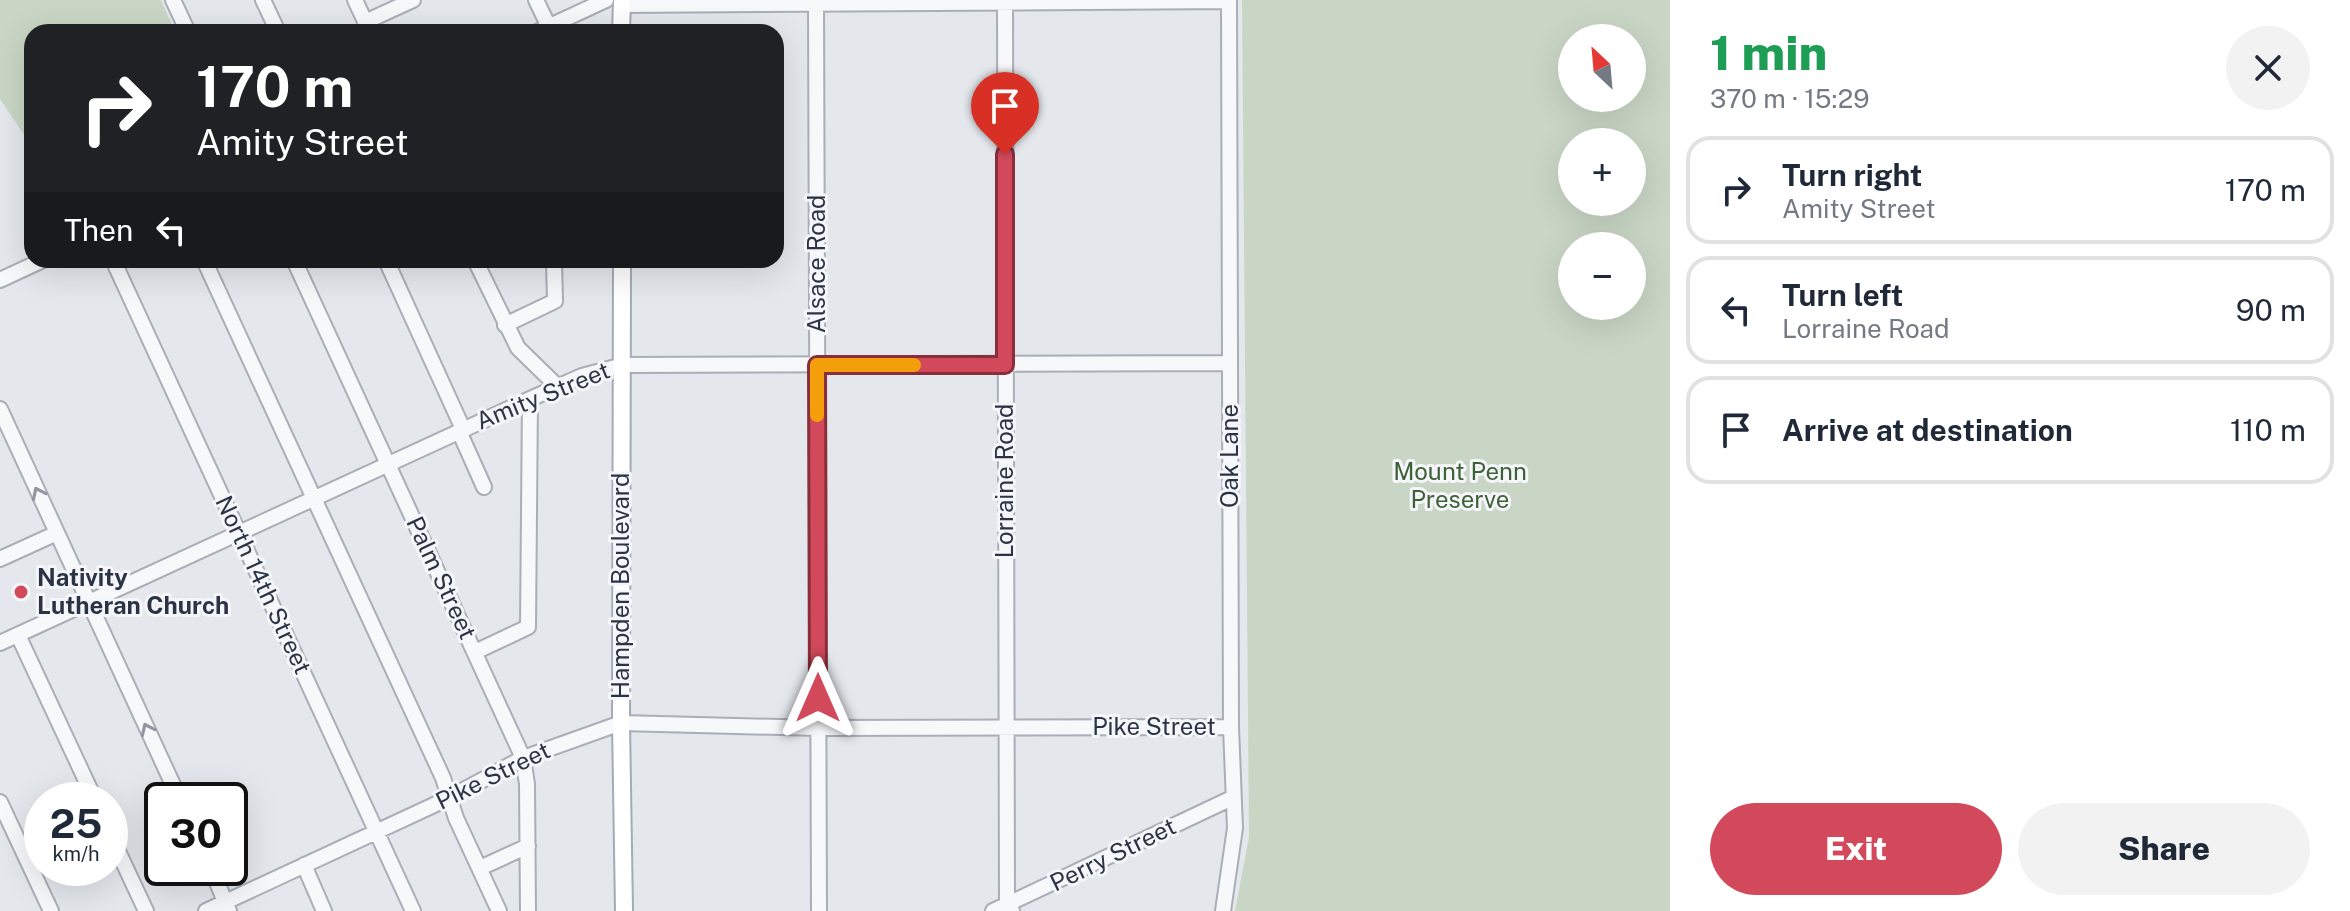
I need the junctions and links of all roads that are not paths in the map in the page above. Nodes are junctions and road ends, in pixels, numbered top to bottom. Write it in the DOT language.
graph roads {
  1 [pos="173,0"];
  2 [pos="263,0"];
  3 [pos="355,0"];
  4 [pos="413,0"];
  5 [pos="536,0"];
  6 [pos="1229,0"];
  7 [pos="1005,1"];
  8 [pos="617,2"];
  9 [pos="816,2"];
  10 [pos="184,24"];
  11 [pos="274,24"];
  12 [pos="367,24"];
  13 [pos="373,24"];
  14 [pos="542,24"];
  15 [pos="557,24"];
  16 [pos="620,24"];
  17 [pos="26,268"];
  18 [pos="117,268"];
  19 [pos="208,268"];
  20 [pos="298,268"];
  21 [pos="390,268"];
  22 [pos="479,268"];
  23 [pos="554,268"];
  24 [pos="622,268"];
  25 [pos="0,280"];
  26 [pos="505,325"];
  27 [pos="1230,363"];
  28 [pos="623,365"];
  29 [pos="817,365"];
  30 [pos="1005,365"];
  31 [pos="558,387"];
  32 [pos="530,399"];
  33 [pos="0,409"];
  34 [pos="461,430"];
  35 [pos="388,464"];
  36 [pos="484,487"];
  37 [pos="313,498"];
  38 [pos="239,532"];
  39 [pos="57,533"];
  40 [pos="0,559"];
  41 [pos="89,602"];
  42 [pos="18,635"];
  43 [pos="0,643"];
  44 [pos="475,652"];
  45 [pos="621,723"];
  46 [pos="1006,726"];
  47 [pos="1231,727"];
  48 [pos="818,728"];
  49 [pos="523,758"];
  50 [pos="87,782"];
  51 [pos="172,782"];
  52 [pos="449,798"];
  53 [pos="1232,798"];
  54 [pos="0,802"];
  55 [pos="377,831"];
  56 [pos="528,846"];
  57 [pos="304,865"];
  58 [pos="480,868"];
  59 [pos="128,872"];
  60 [pos="218,886"];
  61 [pos="227,907"];
  62 [pos="1004,909"];
  63 [pos="51,911"];
  64 [pos="146,911"];
  65 [pos="206,911"];
  66 [pos="324,911"];
  67 [pos="413,911"];
  68 [pos="499,911"];
  69 [pos="528,911"];
  70 [pos="624,911"];
  71 [pos="819,911"];
  72 [pos="1223,911"];
  1 -- 10 [label="street"];
  2 -- 11 [label="street"];
  3 -- 12 [label="street"];
  4 -- 13 [label="street"];
  5 -- 14 [label="street"];
  6 -- 7 [label="street"];
  6 -- 27 [label="street, Oak Lane"];
  7 -- 9 [label="street"];
  7 -- 30 [label="street, Lorraine Road"];
  8 -- 9 [label="street"];
  8 -- 15 [label="street"];
  8 -- 16 [label="main road"];
  9 -- 29 [label="street, Alsace Road"];
  17 -- 25 [label="street"];
  18 -- 38 [label="street, North 14th Street"];
  19 -- 37 [label="street"];
  20 -- 35 [label="street, Palm Street"];
  21 -- 34 [label="street"];
  22 -- 26 [label="street"];
  23 -- 26 [label="street"];
  24 -- 28 [label="main road, Hampden Boulevard"];
  26 -- 31 [label="street"];
  27 -- 30 [label="street, Amity Street"];
  27 -- 47 [label="street, Oak Lane"];
  28 -- 29 [label="street, Amity Street"];
  28 -- 31 [label="street, Amity Street"];
  28 -- 45 [label="main road, Hampden Boulevard"];
  29 -- 30 [label="street, Amity Street"];
  29 -- 48 [label="street, Alsace Road"];
  30 -- 46 [label="street, Lorraine Road"];
  31 -- 32 [label="street, Amity Street"];
  32 -- 34 [label="street, Amity Street"];
  32 -- 44 [label="street"];
  39 -- 33 [label="street, one-way"];
  34 -- 35 [label="street, Amity Street"];
  34 -- 36 [label="street"];
  35 -- 37 [label="street, Amity Street"];
  35 -- 44 [label="street, Palm Street"];
  37 -- 38 [label="street, Amity Street"];
  37 -- 52 [label="street"];
  38 -- 41 [label="street, Amity Street"];
  38 -- 55 [label="street, North 14th Street"];
  39 -- 40 [label="street"];
  39 -- 41 [label="street"];
  41 -- 42 [label="street, Amity Street"];
  51 -- 41 [label="street, one-way"];
  42 -- 43 [label="street, Amity Street"];
  42 -- 50 [label="street"];
  44 -- 49 [label="street, Palm Street"];
  45 -- 48 [label="street, Pike Street"];
  45 -- 49 [label="street, Pike Street"];
  45 -- 70 [label="main road, Hampden Boulevard"];
  46 -- 47 [label="street, Pike Street"];
  46 -- 48 [label="street, Pike Street"];
  46 -- 62 [label="street, Lorraine Road"];
  47 -- 53 [label="street, Oak Lane"];
  48 -- 71 [label="street, Alsace Road"];
  49 -- 52 [label="street, Pike Street"];
  49 -- 56 [label="street, Palm Street"];
  52 -- 55 [label="street, Pike Street"];
  52 -- 58 [label="street"];
  53 -- 62 [label="street, Perry Street"];
  53 -- 72 [label="street, Oak Lane"];
  54 -- 63 [label="street"];
  55 -- 57 [label="street, Pike Street"];
  55 -- 67 [label="street, North 14th Street"];
  56 -- 58 [label="street"];
  56 -- 69 [label="street, Palm Street"];
  57 -- 61 [label="street, Pike Street"];
  57 -- 66 [label="street"];
  58 -- 68 [label="street"];
  59 -- 64 [label="street"];
  60 -- 61 [label="street"];
  61 -- 65 [label="street, Pike Street"];
}
